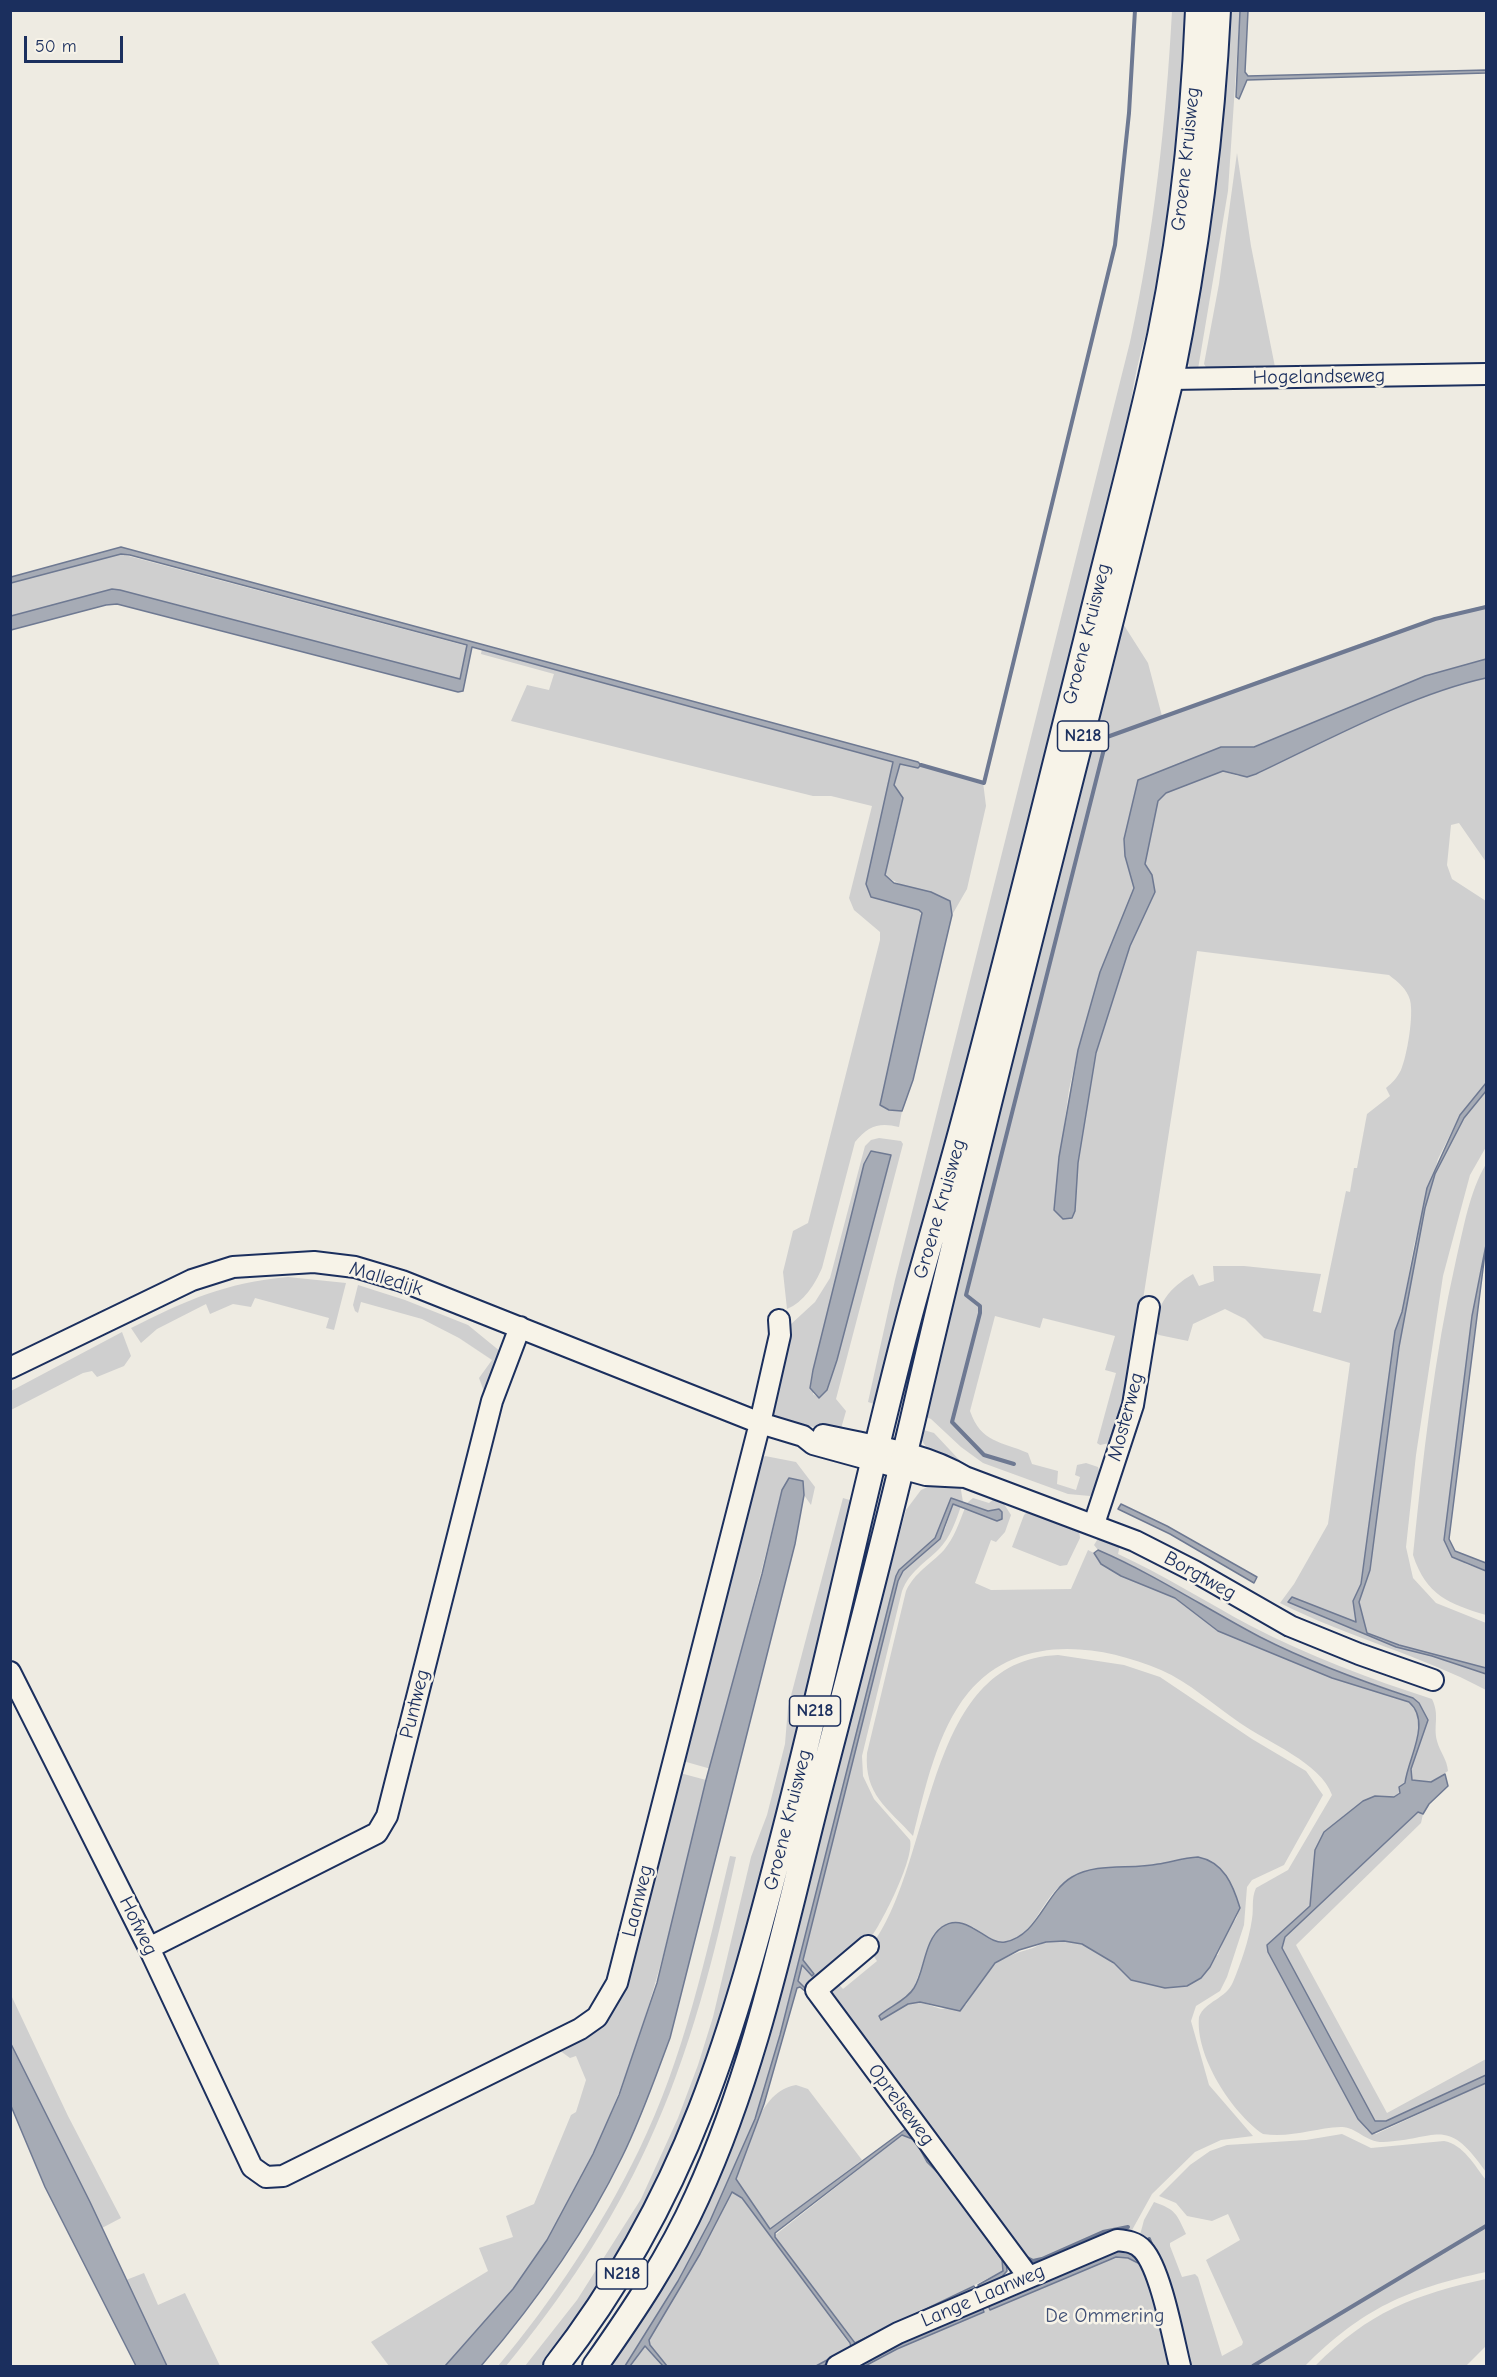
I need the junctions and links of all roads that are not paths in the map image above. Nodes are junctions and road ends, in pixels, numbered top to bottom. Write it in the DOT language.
graph roads {
  1 [pos="1198,10"];
  2 [pos="1218,10"];
  3 [pos="1486,374"];
  4 [pos="1162,377"];
  5 [pos="1149,1307"];
  6 [pos="779,1320"];
  7 [pos="520,1327"];
  8 [pos="10,1368"];
  9 [pos="760,1423"];
  10 [pos="875,1454"];
  11 [pos="903,1461"];
  12 [pos="1094,1524"];
  13 [pos="10,1672"];
  14 [pos="1433,1680"];
  15 [pos="868,1946"];
  16 [pos="149,1948"];
  17 [pos="266,2177"];
  18 [pos="1028,2276"];
  19 [pos="556,2367"];
  20 [pos="596,2367"];
  21 [pos="837,2367"];
  22 [pos="1180,2367"];
  1 -- 4 [label="main road, Groene Kruisweg / N218"];
  2 -- 4 [label="main road, Groene Kruisweg / N218"];
  3 -- 4 [label="street, Hogelandseweg"];
  4 -- 10 [label="main road, Groene Kruisweg / N218"];
  4 -- 11 [label="main road, Groene Kruisweg / N218"];
  5 -- 12 [label="street, Mosterweg"];
  6 -- 9 [label="street"];
  7 -- 8 [label="street, Malledijk"];
  7 -- 9 [label="street, Malledijk"];
  7 -- 16 [label="street, Puntweg"];
  9 -- 10 [label="street, Malledijk"];
  9 -- 17 [label="street, Laanweg"];
  10 -- 11 [label="street, Malledijk"];
  10 -- 19 [label="main road, Groene Kruisweg / N218"];
  11 -- 12 [label="street, Borgtweg"];
  11 -- 20 [label="main road, Groene Kruisweg / N218"];
  12 -- 14 [label="street, Borgtweg"];
  13 -- 16 [label="street, Hofweg"];
  15 -- 18 [label="street, Oprelseweg"];
  16 -- 17 [label="street, Hofweg"];
  18 -- 21 [label="street, Lange Laanweg"];
  18 -- 22 [label="street, Lange Laanweg"];
}
